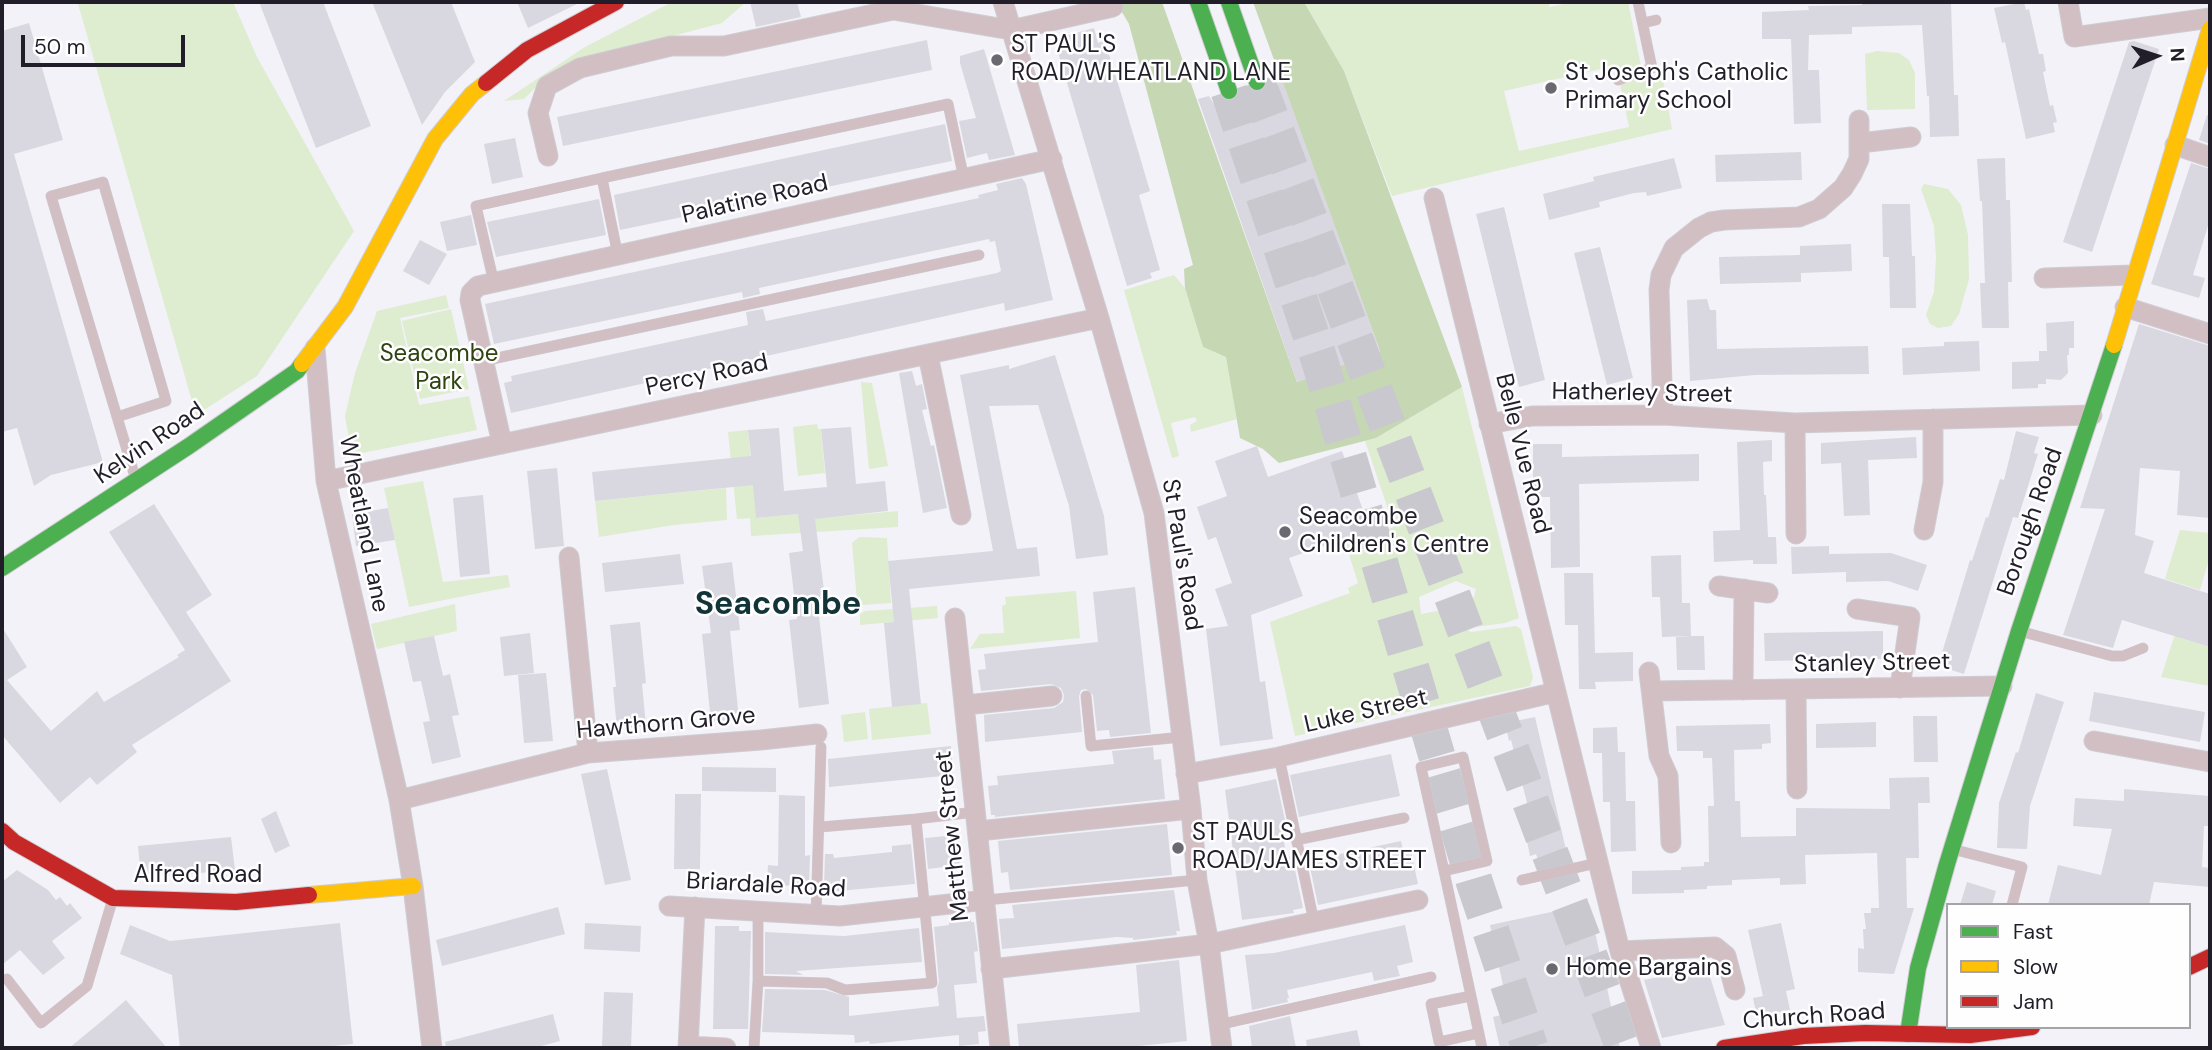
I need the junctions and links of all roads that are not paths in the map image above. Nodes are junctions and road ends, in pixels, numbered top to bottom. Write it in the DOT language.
graph roads {
  1 [pos="616,2"];
  2 [pos="1003,2"];
  3 [pos="1198,2"];
  4 [pos="1229,2"];
  5 [pos="1638,2"];
  6 [pos="2068,2"];
  7 [pos="1113,7"];
  8 [pos="2210,18"];
  9 [pos="1656,20"];
  10 [pos="1643,23"];
  11 [pos="2210,29"];
  12 [pos="1011,30"];
  13 [pos="1618,79"];
  14 [pos="1257,82"];
  15 [pos="1229,91"];
  16 [pos="1859,120"];
  17 [pos="1911,137"];
  18 [pos="1860,143"];
  19 [pos="2175,145"];
  20 [pos="548,156"];
  21 [pos="2210,157"];
  22 [pos="1052,159"];
  23 [pos="602,178"];
  24 [pos="964,179"];
  25 [pos="1434,198"];
  26 [pos="979,255"];
  27 [pos="618,256"];
  28 [pos="2133,275"];
  29 [pos="2044,278"];
  30 [pos="494,283"];
  31 [pos="2125,307"];
  32 [pos="1099,318"];
  33 [pos="2210,334"];
  34 [pos="315,348"];
  35 [pos="928,355"];
  36 [pos="483,361"];
  37 [pos="1662,415"];
  38 [pos="2092,415"];
  39 [pos="117,417"];
  40 [pos="1933,419"];
  41 [pos="1795,423"];
  42 [pos="1489,424"];
  43 [pos="502,444"];
  44 [pos="136,481"];
  45 [pos="326,481"];
  46 [pos="961,515"];
  47 [pos="1924,530"];
  48 [pos="1796,534"];
  49 [pos="569,558"];
  50 [pos="2,568"];
  51 [pos="1719,586"];
  52 [pos="1744,589"];
  53 [pos="1768,593"];
  54 [pos="1857,609"];
  55 [pos="955,618"];
  56 [pos="2019,631"];
  57 [pos="2143,648"];
  58 [pos="2002,686"];
  59 [pos="1900,688"];
  60 [pos="1796,689"];
  61 [pos="1743,690"];
  62 [pos="1556,692"];
  63 [pos="1052,696"];
  64 [pos="1086,696"];
  65 [pos="965,705"];
  66 [pos="1182,737"];
  67 [pos="819,740"];
  68 [pos="2094,741"];
  69 [pos="589,753"];
  70 [pos="1279,757"];
  71 [pos="2210,762"];
  72 [pos="1186,774"];
  73 [pos="1797,789"];
  74 [pos="399,800"];
  75 [pos="1191,809"];
  76 [pos="1404,818"];
  77 [pos="916,819"];
  78 [pos="977,821"];
  79 [pos="820,828"];
  80 [pos="2,831"];
  81 [pos="1296,840"];
  82 [pos="1671,843"];
  83 [pos="1952,849"];
  84 [pos="1597,863"];
  85 [pos="1444,871"];
  86 [pos="1197,880"];
  87 [pos="1522,880"];
  88 [pos="413,886"];
  89 [pos="113,898"];
  90 [pos="986,900"];
  91 [pos="1418,900"];
  92 [pos="2013,903"];
  93 [pos="669,905"];
  94 [pos="695,906"];
  95 [pos="924,907"];
  96 [pos="758,913"];
  97 [pos="816,915"];
  98 [pos="1314,922"];
  99 [pos="1209,944"];
  100 [pos="1620,951"];
  101 [pos="2210,957"];
  102 [pos="2191,966"];
  103 [pos="991,969"];
  104 [pos="1431,977"];
  105 [pos="7,979"];
  106 [pos="758,981"];
  107 [pos="1735,990"];
  108 [pos="1471,996"];
  109 [pos="1218,1025"];
  110 [pos="2016,1029"];
  111 [pos="1479,1033"];
  112 [pos="1906,1041"];
  113 [pos="688,1047"];
  114 [pos="432,1048"];
  115 [pos="726,1048"];
  116 [pos="754,1048"];
  117 [pos="1000,1048"];
  118 [pos="1222,1048"];
  119 [pos="1482,1048"];
  120 [pos="1651,1048"];
  121 [pos="1724,1048"];
  1 -- 34 [label="main road"];
  2 -- 12 [label="street, St Paul's Road"];
  3 -- 15 [label="main road"];
  4 -- 14 [label="main road"];
  5 -- 10 [label="lane"];
  6 -- 8 [label="street"];
  7 -- 12 [label="street"];
  9 -- 10 [label="lane"];
  10 -- 13 [label="lane"];
  11 -- 19 [label="main road, Borough Road"];
  12 -- 20 [label="street"];
  12 -- 22 [label="street, St Paul's Road"];
  16 -- 18 [label="street"];
  17 -- 18 [label="street"];
  18 -- 37 [label="street"];
  19 -- 21 [label="street"];
  19 -- 28 [label="main road, Borough Road"];
  22 -- 24 [label="street, Palatine Road"];
  22 -- 32 [label="street, St Paul's Road"];
  23 -- 24 [label="lane"];
  23 -- 27 [label="lane"];
  23 -- 30 [label="lane"];
  24 -- 27 [label="street, Palatine Road"];
  25 -- 42 [label="street, Belle Vue Road"];
  26 -- 36 [label="lane"];
  27 -- 30 [label="street, Palatine Road"];
  28 -- 29 [label="street"];
  28 -- 31 [label="main road, Borough Road"];
  30 -- 36 [label="street, Palatine Road"];
  31 -- 33 [label="street"];
  31 -- 38 [label="main road, Borough Road"];
  32 -- 35 [label="street, Percy Road"];
  32 -- 66 [label="street, St Paul's Road"];
  34 -- 44 [label="main road, Kelvin Road"];
  34 -- 45 [label="street, Wheatland Lane"];
  35 -- 43 [label="street, Percy Road"];
  35 -- 46 [label="street"];
  36 -- 43 [label="street"];
  37 -- 41 [label="street, Hatherley Street"];
  37 -- 42 [label="street, Hatherley Street"];
  38 -- 40 [label="street, Hatherley Street"];
  38 -- 56 [label="main road, Borough Road"];
  39 -- 39 [label="lane"];
  39 -- 44 [label="lane"];
  40 -- 41 [label="street, Hatherley Street"];
  40 -- 47 [label="street"];
  41 -- 48 [label="street"];
  42 -- 62 [label="street, Belle Vue Road"];
  43 -- 45 [label="street, Percy Road"];
  44 -- 50 [label="main road, Kelvin Road"];
  45 -- 74 [label="street, Wheatland Lane"];
  49 -- 69 [label="street"];
  51 -- 52 [label="street"];
  52 -- 53 [label="street"];
  52 -- 61 [label="street"];
  54 -- 59 [label="street"];
  55 -- 65 [label="street, Matthew Street"];
  56 -- 57 [label="lane"];
  56 -- 58 [label="main road, Borough Road"];
  58 -- 59 [label="street, Stanley Street"];
  58 -- 83 [label="main road, Borough Road"];
  59 -- 60 [label="street, Stanley Street"];
  60 -- 61 [label="street, Stanley Street"];
  60 -- 73 [label="street"];
  61 -- 82 [label="street, Stanley Street"];
  62 -- 70 [label="street, Luke Street"];
  62 -- 84 [label="street, Belle Vue Road"];
  63 -- 65 [label="street"];
  64 -- 66 [label="lane"];
  65 -- 78 [label="street, Matthew Street"];
  66 -- 72 [label="street, St Paul's Road"];
  67 -- 69 [label="street, Hawthorn Grove"];
  67 -- 79 [label="lane"];
  68 -- 71 [label="street"];
  69 -- 74 [label="street, Hawthorn Grove"];
  70 -- 72 [label="street, Luke Street"];
  70 -- 81 [label="lane"];
  72 -- 75 [label="street, St Paul's Road"];
  74 -- 88 [label="street, Wheatland Lane"];
  75 -- 78 [label="street"];
  75 -- 86 [label="street, St Paul's Road"];
  76 -- 81 [label="lane"];
  77 -- 78 [label="lane"];
  77 -- 79 [label="lane"];
  77 -- 95 [label="lane"];
  78 -- 90 [label="street, Matthew Street"];
  79 -- 97 [label="lane"];
  80 -- 89 [label="main road, Alfred Road"];
  81 -- 98 [label="lane"];
  83 -- 92 [label="lane"];
  83 -- 112 [label="main road, Borough Road"];
  84 -- 87 [label="lane"];
  84 -- 100 [label="street"];
  85 -- 85 [label="lane"];
  85 -- 108 [label="lane"];
  86 -- 90 [label="lane"];
  86 -- 99 [label="street, St Paul's Road"];
  88 -- 89 [label="main road, Alfred Road"];
  88 -- 114 [label="street, Wheatland Lane"];
  89 -- 105 [label="lane"];
  90 -- 95 [label="street, Briardale Road"];
  90 -- 103 [label="street, Matthew Street"];
  91 -- 98 [label="street"];
  93 -- 94 [label="street, Briardale Road"];
  94 -- 96 [label="street, Briardale Road"];
  94 -- 113 [label="street"];
  95 -- 97 [label="street, Briardale Road"];
  95 -- 106 [label="lane"];
  96 -- 97 [label="street, Briardale Road"];
  96 -- 106 [label="lane"];
  98 -- 99 [label="street"];
  99 -- 103 [label="street"];
  99 -- 109 [label="street, St Paul's Road"];
  100 -- 107 [label="street"];
  100 -- 120 [label="street"];
  101 -- 102 [label="main road"];
  103 -- 117 [label="street, Matthew Street"];
  104 -- 109 [label="lane"];
  106 -- 116 [label="lane"];
  108 -- 111 [label="lane"];
  108 -- 111 [label="lane"];
  109 -- 118 [label="street, St Paul's Road"];
  110 -- 112 [label="main road, Church Road"];
  111 -- 119 [label="lane"];
  112 -- 121 [label="main road, Church Road"];
  113 -- 115 [label="street"];
}
